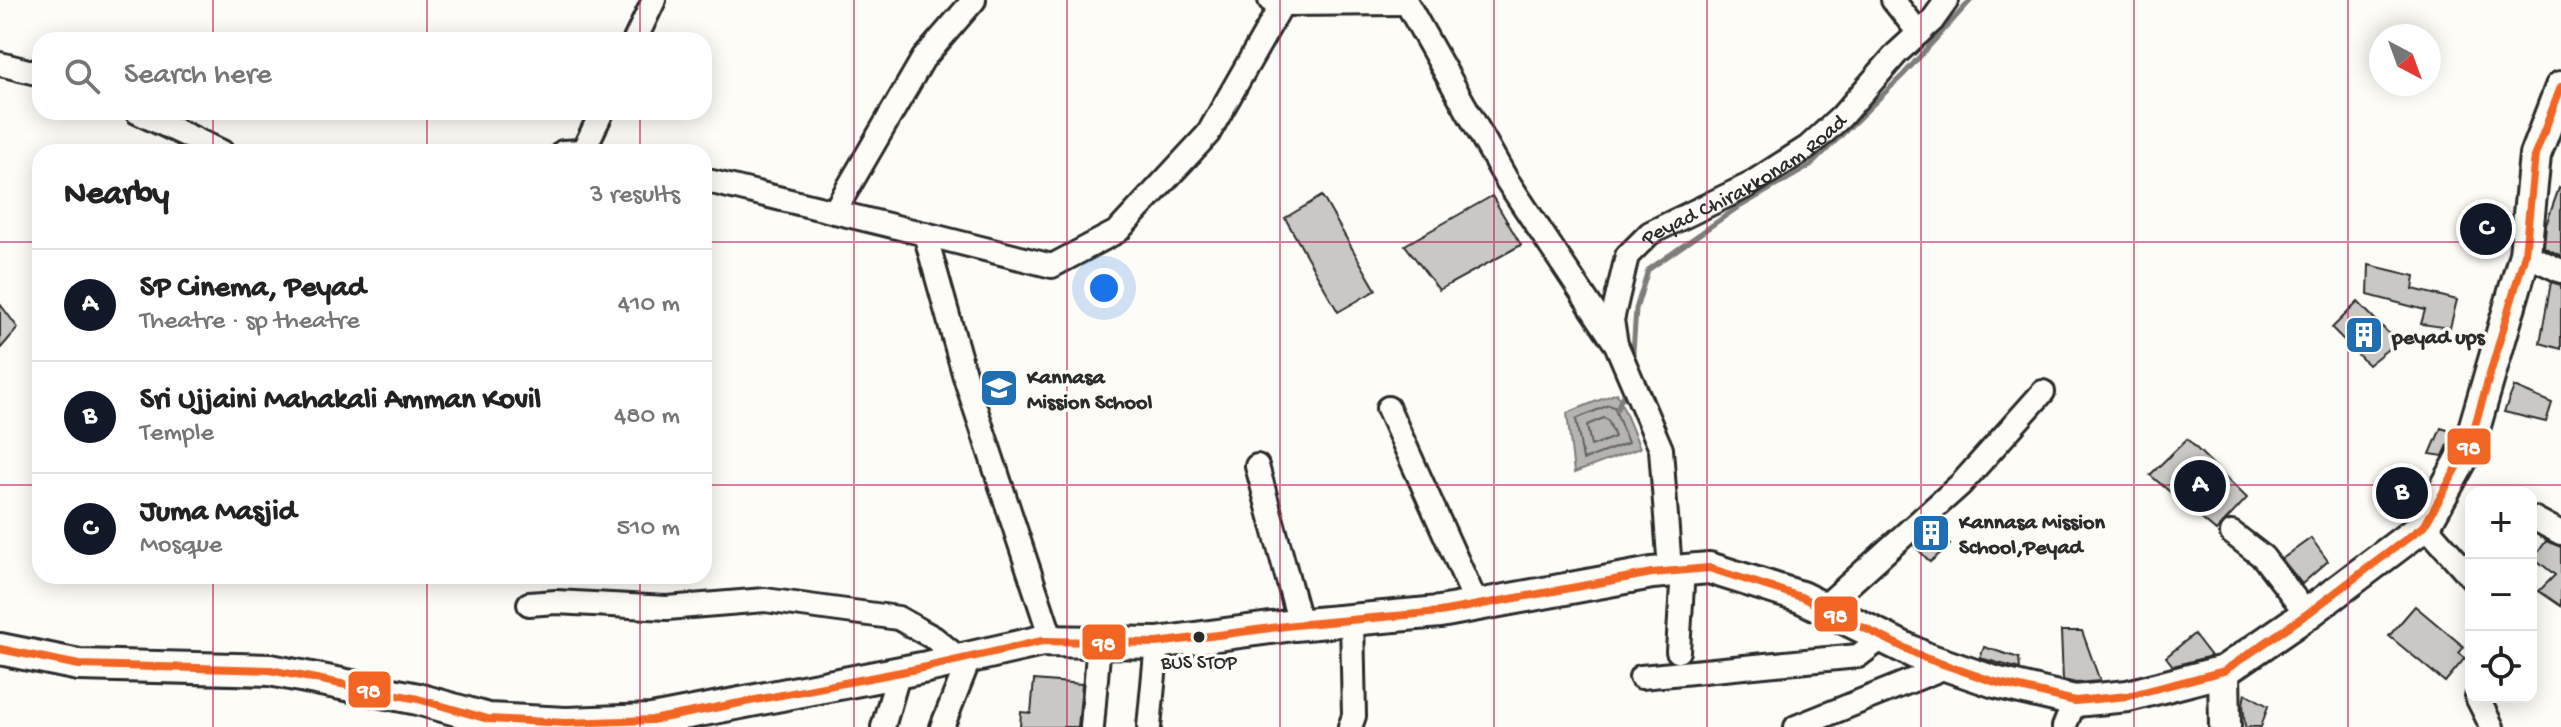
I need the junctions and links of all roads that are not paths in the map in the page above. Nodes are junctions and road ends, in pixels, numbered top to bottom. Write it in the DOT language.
graph roads {
  1 [pos="654,0"];
  2 [pos="974,0"];
  3 [pos="1893,0"];
  4 [pos="1947,0"];
  5 [pos="1276,2"];
  6 [pos="1405,2"];
  7 [pos="639,32"];
  8 [pos="1919,33"];
  9 [pos="0,64"];
  10 [pos="32,72"];
  11 [pos="2561,87"];
  12 [pos="154,120"];
  13 [pos="597,120"];
  14 [pos="205,144"];
  15 [pos="583,144"];
  16 [pos="712,182"];
  17 [pos="834,212"];
  18 [pos="925,234"];
  19 [pos="2525,254"];
  20 [pos="2561,271"];
  21 [pos="1616,344"];
  22 [pos="2043,392"];
  23 [pos="1388,408"];
  24 [pos="1257,466"];
  25 [pos="2537,520"];
  26 [pos="2425,525"];
  27 [pos="2232,533"];
  28 [pos="2561,533"];
  29 [pos="1676,569"];
  30 [pos="2465,570"];
  31 [pos="529,604"];
  32 [pos="1477,605"];
  33 [pos="1823,608"];
  34 [pos="2307,614"];
  35 [pos="1352,620"];
  36 [pos="1300,624"];
  37 [pos="1883,637"];
  38 [pos="1052,641"];
  39 [pos="1099,642"];
  40 [pos="1157,643"];
  41 [pos="0,649"];
  42 [pos="1678,651"];
  43 [pos="965,658"];
  44 [pos="1948,666"];
  45 [pos="2224,671"];
  46 [pos="899,672"];
  47 [pos="1641,677"];
  48 [pos="2480,703"];
  49 [pos="2069,714"];
  50 [pos="597,724"];
  51 [pos="883,727"];
  52 [pos="942,727"];
  53 [pos="1092,727"];
  54 [pos="1149,727"];
  55 [pos="1350,727"];
  56 [pos="1796,727"];
  57 [pos="2225,727"];
  58 [pos="2492,727"];
  1 -- 7 [label="street"];
  2 -- 17 [label="street"];
  3 -- 8 [label="street"];
  4 -- 8 [label="street, Peyad Chirakkonam Road"];
  5 -- 6 [label="street"];
  5 -- 18 [label="street"];
  6 -- 21 [label="street"];
  8 -- 21 [label="street, Peyad Chirakkonam Road"];
  9 -- 10 [label="street"];
  11 -- 19 [label="main road"];
  12 -- 14 [label="street"];
  13 -- 15 [label="street"];
  16 -- 17 [label="street"];
  17 -- 18 [label="street"];
  18 -- 38 [label="street"];
  19 -- 20 [label="street"];
  19 -- 26 [label="main road"];
  21 -- 29 [label="street, Peyad Chirakkonam Road"];
  22 -- 33 [label="street"];
  23 -- 32 [label="street"];
  24 -- 36 [label="street"];
  25 -- 28 [label="street"];
  26 -- 30 [label="street"];
  26 -- 34 [label="main road"];
  27 -- 34 [label="street"];
  29 -- 32 [label="main road"];
  29 -- 33 [label="main road"];
  29 -- 42 [label="street, Peyad Chirakkonam Road"];
  31 -- 43 [label="street"];
  32 -- 35 [label="main road"];
  33 -- 37 [label="main road"];
  34 -- 45 [label="main road"];
  35 -- 36 [label="main road"];
  35 -- 55 [label="street"];
  36 -- 40 [label="main road"];
  37 -- 44 [label="main road"];
  37 -- 47 [label="street"];
  38 -- 39 [label="main road"];
  38 -- 43 [label="main road"];
  39 -- 40 [label="main road"];
  39 -- 53 [label="street"];
  40 -- 54 [label="street"];
  41 -- 50 [label="main road"];
  43 -- 46 [label="main road"];
  43 -- 52 [label="street"];
  44 -- 49 [label="main road"];
  44 -- 56 [label="street"];
  45 -- 49 [label="main road"];
  45 -- 57 [label="main road"];
  46 -- 50 [label="main road"];
  46 -- 51 [label="street"];
  48 -- 58 [label="street"];
}
